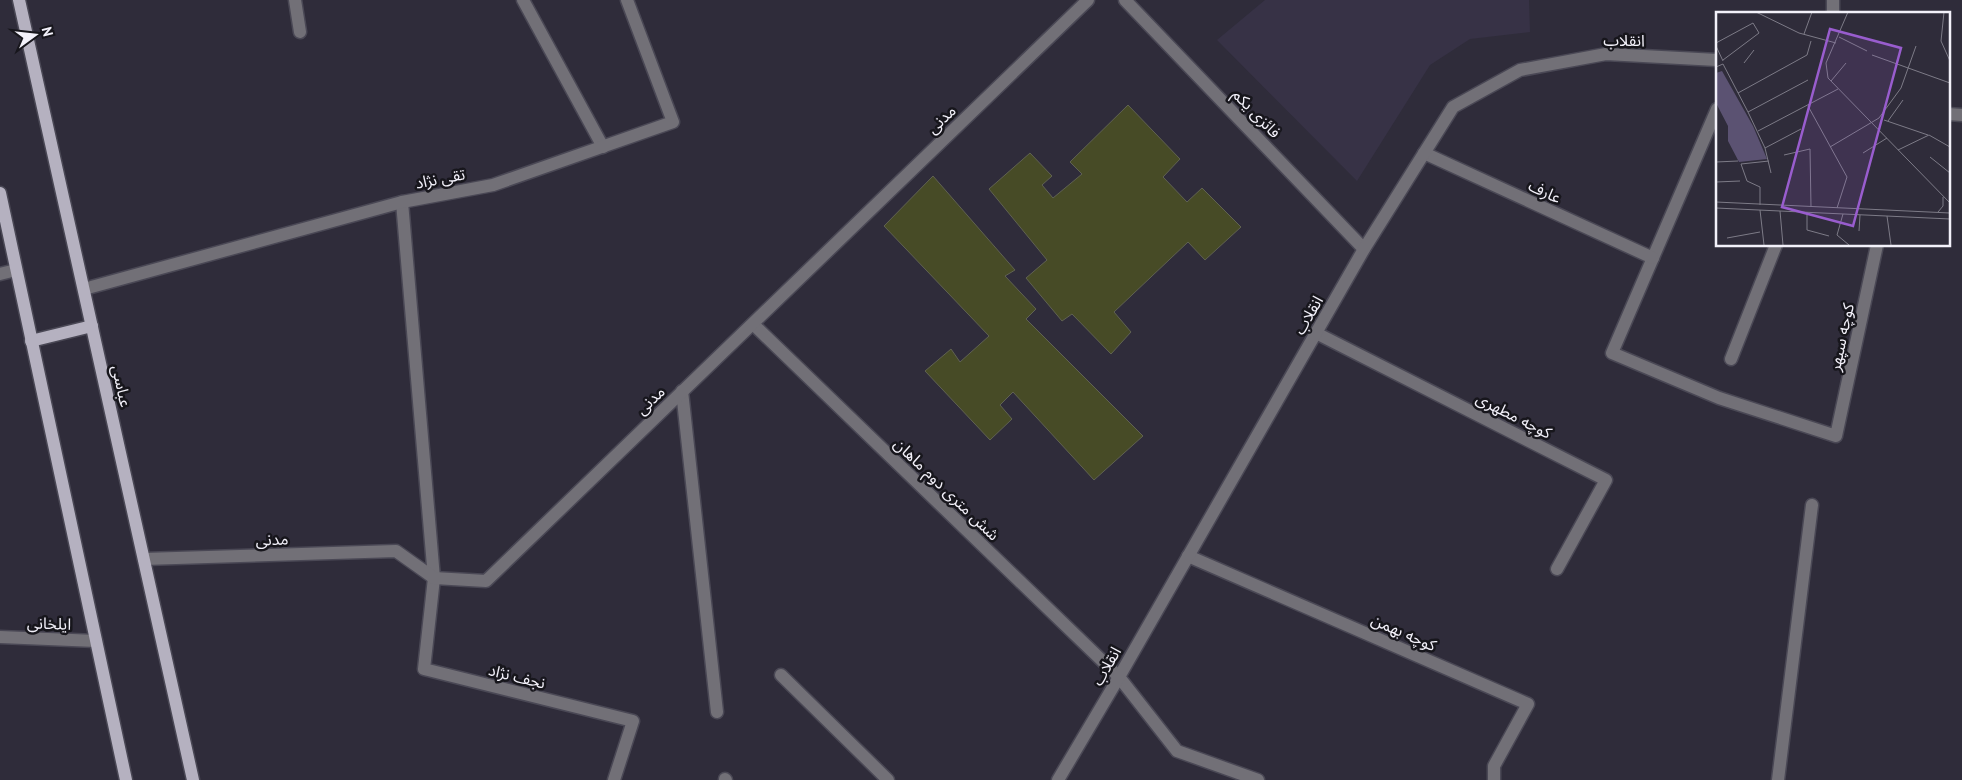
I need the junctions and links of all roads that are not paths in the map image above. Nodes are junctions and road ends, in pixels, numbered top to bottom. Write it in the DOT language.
graph roads {
  1 [pos="19,0"];
  2 [pos="295,0"];
  3 [pos="523,0"];
  4 [pos="627,0"];
  5 [pos="1088,0"];
  6 [pos="1126,0"];
  7 [pos="300,32"];
  8 [pos="1716,60"];
  9 [pos="1716,111"];
  10 [pos="602,147"];
  11 [pos="1424,153"];
  12 [pos="0,193"];
  13 [pos="402,202"];
  14 [pos="1776,246"];
  15 [pos="1877,246"];
  16 [pos="1364,249"];
  17 [pos="1653,258"];
  18 [pos="16,270"];
  19 [pos="0,274"];
  20 [pos="84,289"];
  21 [pos="753,324"];
  22 [pos="92,326"];
  23 [pos="1316,333"];
  24 [pos="31,341"];
  25 [pos="1731,359"];
  26 [pos="682,391"];
  27 [pos="1812,505"];
  28 [pos="1188,556"];
  29 [pos="144,560"];
  30 [pos="1557,569"];
  31 [pos="434,578"];
  32 [pos="0,638"];
  33 [pos="96,641"];
  34 [pos="781,675"];
  35 [pos="1119,677"];
  36 [pos="717,712"];
  37 [pos="126,780"];
  38 [pos="193,780"];
  39 [pos="614,780"];
  40 [pos="888,780"];
  41 [pos="1058,780"];
  42 [pos="1258,780"];
  43 [pos="1494,780"];
  44 [pos="1778,780"];
  1 -- 20 [label="main road, عباسى"];
  2 -- 7 [label="street"];
  3 -- 10 [label="street"];
  4 -- 10 [label="street, تقی نژاد"];
  5 -- 21 [label="street, مدنی"];
  6 -- 16 [label="street, فائزی یکم"];
  8 -- 11 [label="street, انقلاب"];
  9 -- 17 [label="street"];
  10 -- 13 [label="street, تقی نژاد"];
  11 -- 16 [label="street, انقلاب"];
  11 -- 17 [label="street, عارف"];
  12 -- 18 [label="main road"];
  13 -- 20 [label="street, تقی نژاد"];
  13 -- 31 [label="street"];
  14 -- 25 [label="street"];
  15 -- 17 [label="street, کوچه سپهر"];
  16 -- 23 [label="street, انقلاب"];
  18 -- 19 [label="street"];
  18 -- 24 [label="main road"];
  20 -- 22 [label="main road, عباسى"];
  21 -- 26 [label="street, مدنی"];
  21 -- 35 [label="street, شش متری دوم ماهان"];
  22 -- 24 [label="main road"];
  22 -- 29 [label="main road, عباسى"];
  23 -- 28 [label="street, انقلاب"];
  23 -- 30 [label="street, کوچه مطهری"];
  24 -- 33 [label="main road"];
  26 -- 31 [label="street, مدنی"];
  26 -- 36 [label="street"];
  27 -- 44 [label="street"];
  28 -- 35 [label="street, انقلاب"];
  28 -- 43 [label="street, کوچه بهمن"];
  29 -- 31 [label="street, مدنی"];
  29 -- 38 [label="main road, عباسى"];
  31 -- 39 [label="street, نجف نژاد"];
  32 -- 33 [label="street, ایلخانی"];
  33 -- 37 [label="main road"];
  34 -- 40 [label="street"];
  35 -- 41 [label="street, انقلاب"];
  35 -- 42 [label="street, شش متری دوم ماهان"];
}
